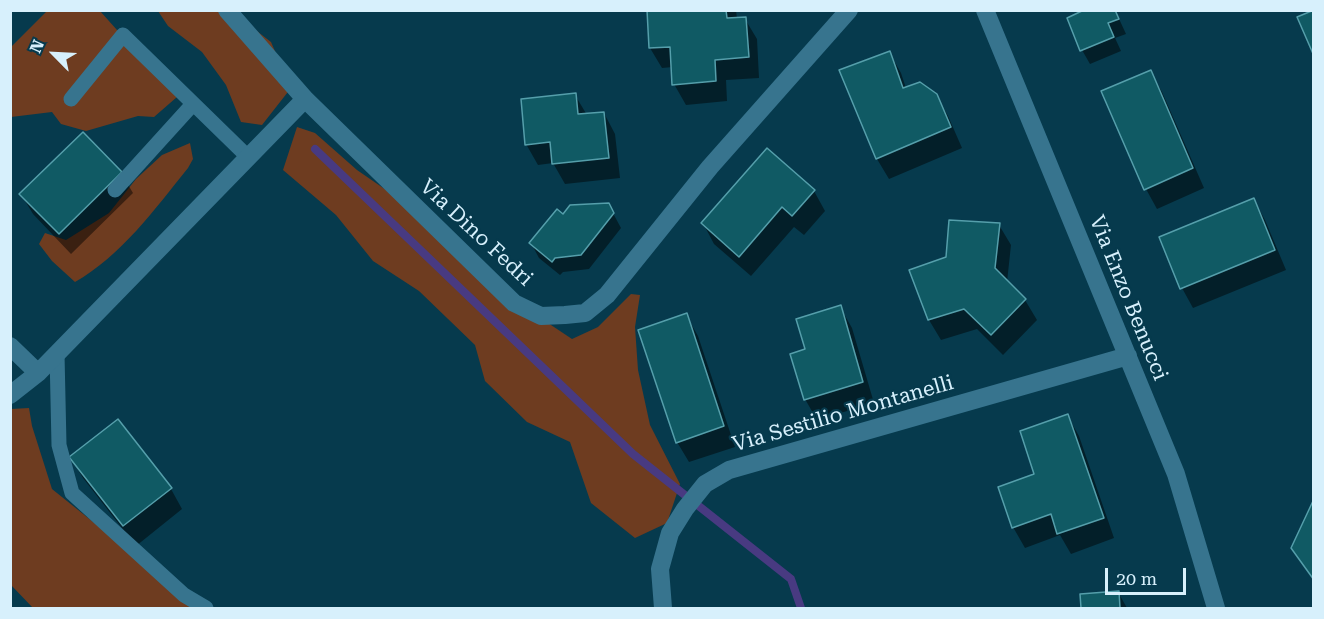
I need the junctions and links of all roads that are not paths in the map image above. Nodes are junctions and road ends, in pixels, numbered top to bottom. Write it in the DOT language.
graph roads {
  1 [pos="227,10"];
  2 [pos="849,10"];
  3 [pos="985,10"];
  4 [pos="70,99"];
  5 [pos="305,99"];
  6 [pos="193,104"];
  7 [pos="248,158"];
  8 [pos="115,190"];
  9 [pos="10,346"];
  10 [pos="57,354"];
  11 [pos="1128,356"];
  12 [pos="38,373"];
  13 [pos="10,395"];
  14 [pos="206,609"];
  15 [pos="663,609"];
  16 [pos="1216,609"];
  1 -- 5 [label="street, Via Dino Fedri"];
  2 -- 5 [label="street, Via Dino Fedri"];
  3 -- 11 [label="street, Via Enzo Benucci"];
  4 -- 6 [label="lane"];
  5 -- 7 [label="street"];
  6 -- 7 [label="lane"];
  6 -- 8 [label="lane"];
  7 -- 10 [label="street"];
  9 -- 12 [label="street"];
  10 -- 12 [label="street"];
  10 -- 14 [label="lane"];
  11 -- 15 [label="street, Via Sestilio Montanelli"];
  11 -- 16 [label="street, Via Enzo Benucci"];
  12 -- 13 [label="street"];
}
